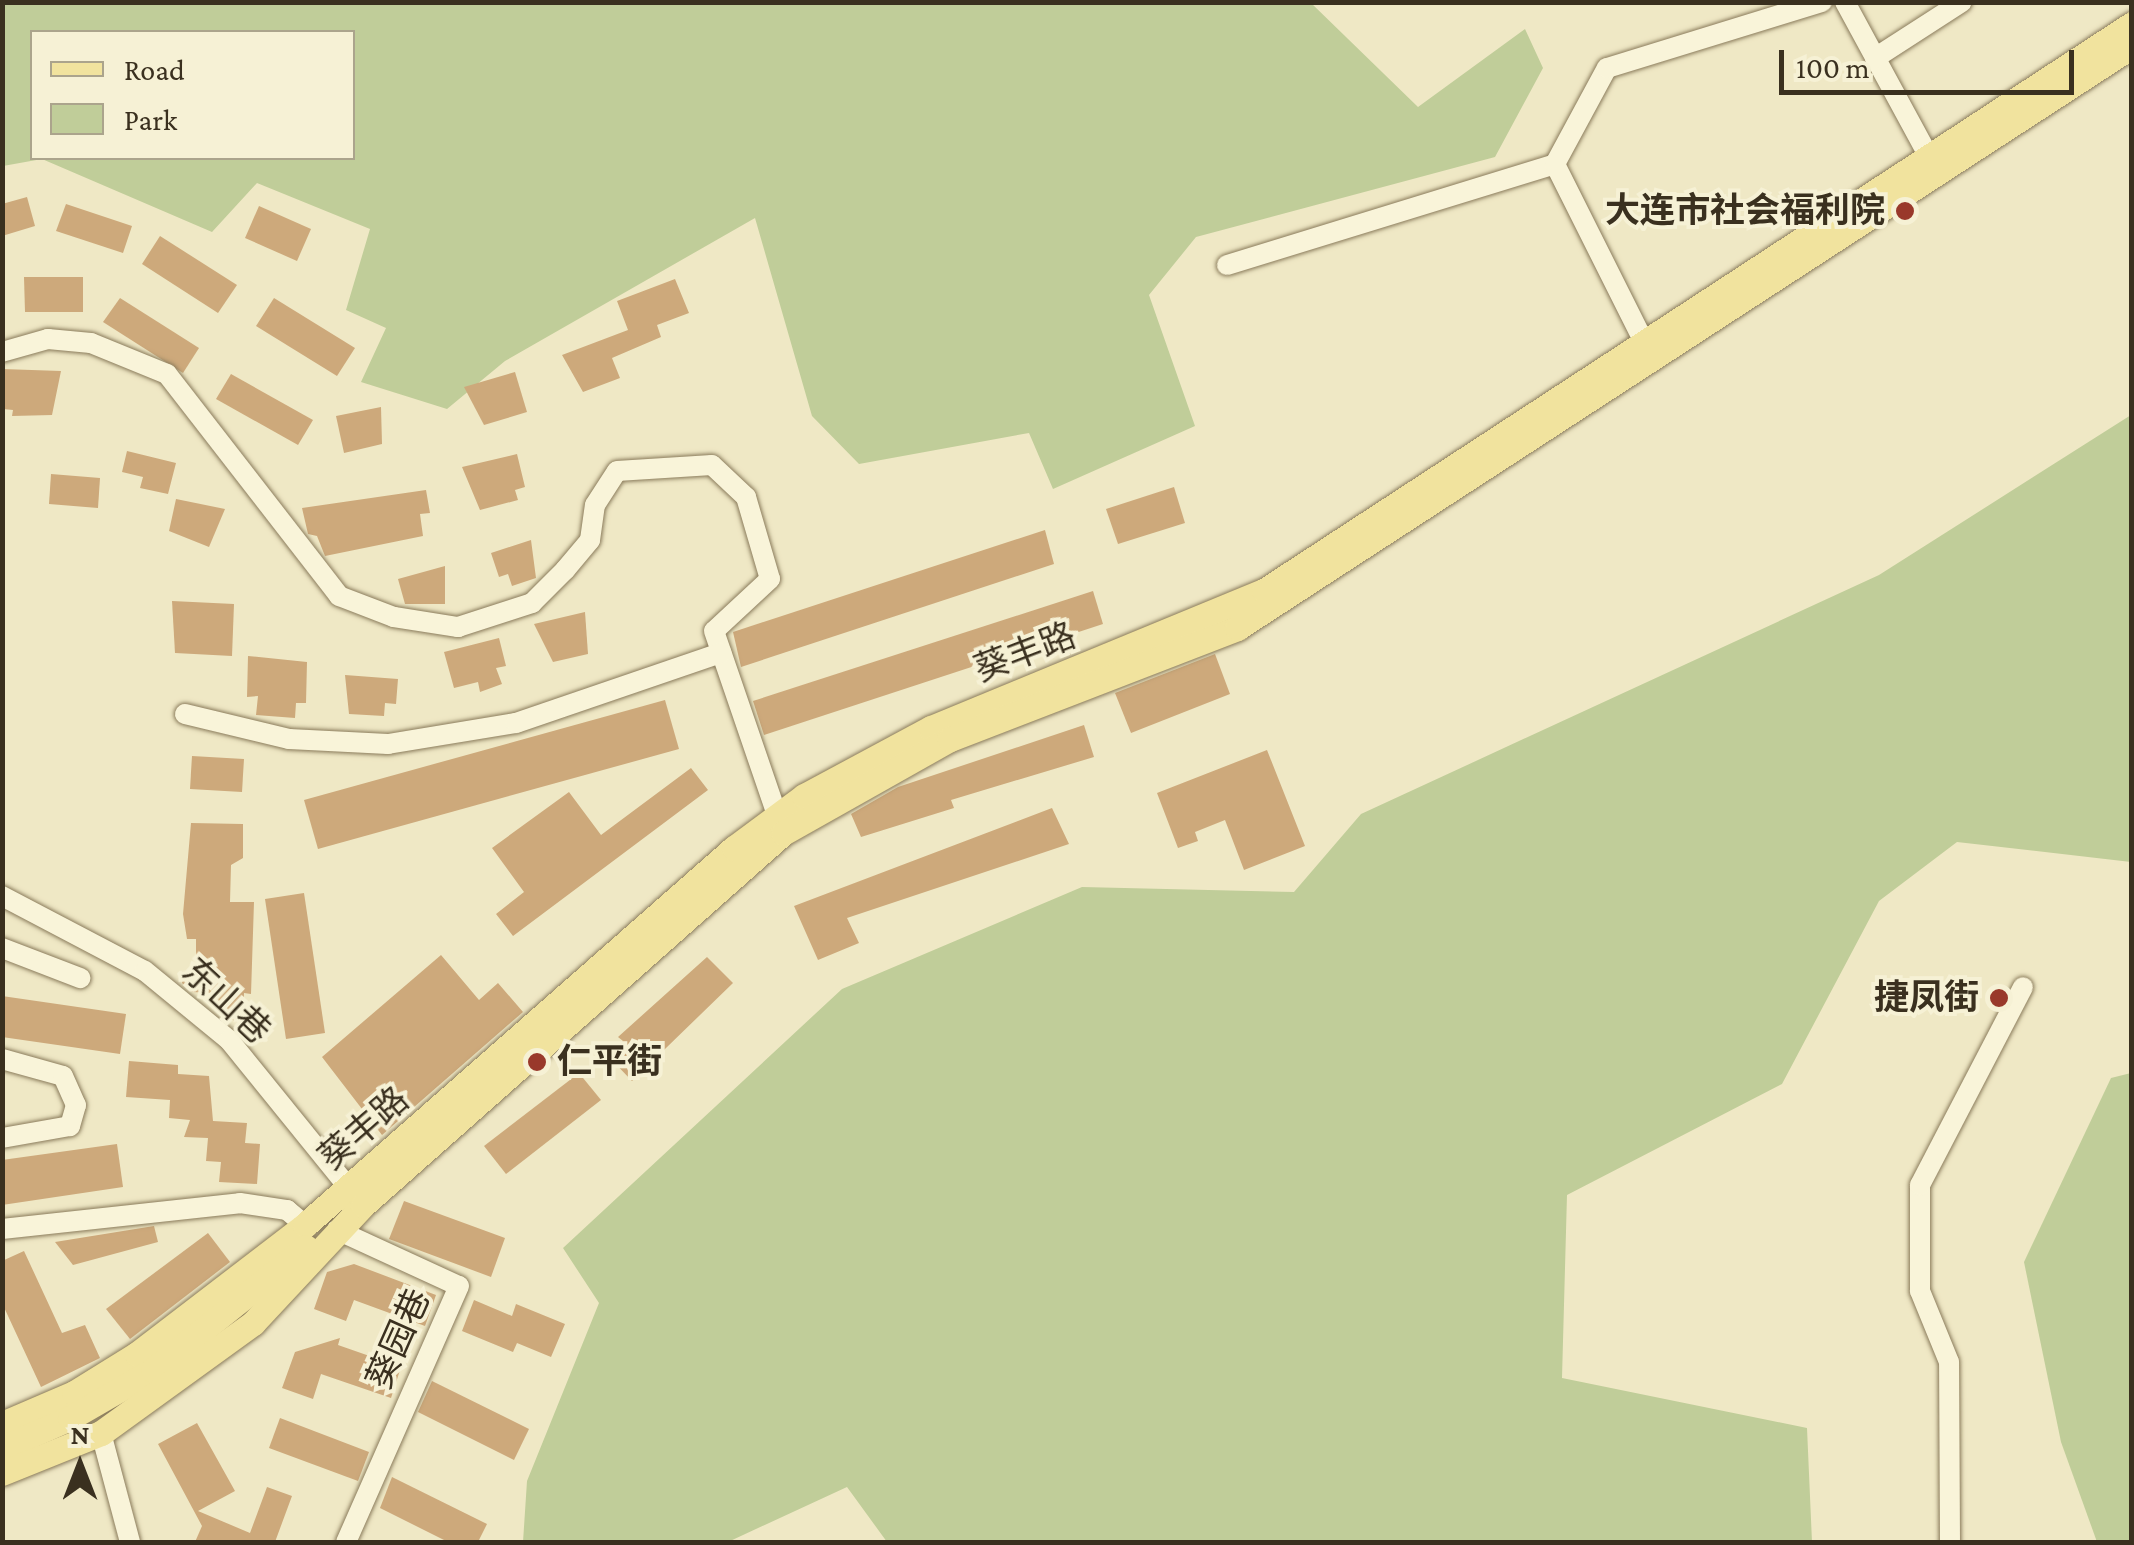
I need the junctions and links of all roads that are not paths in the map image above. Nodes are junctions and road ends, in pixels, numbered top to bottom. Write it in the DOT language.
graph roads {
  1 [pos="1822,2"];
  2 [pos="1845,2"];
  3 [pos="1962,2"];
  4 [pos="2132,24"];
  5 [pos="2132,46"];
  6 [pos="1875,58"];
  7 [pos="1929,156"];
  8 [pos="1555,164"];
  9 [pos="1226,265"];
  10 [pos="1644,342"];
  11 [pos="2,352"];
  12 [pos="721,653"];
  13 [pos="185,714"];
  14 [pos="780,825"];
  15 [pos="2,896"];
  16 [pos="2,948"];
  17 [pos="80,978"];
  18 [pos="2024,987"];
  19 [pos="2,1059"];
  20 [pos="2,1138"];
  21 [pos="356,1197"];
  22 [pos="305,1225"];
  23 [pos="2,1229"];
  24 [pos="337,1230"];
  25 [pos="2,1424"];
  26 [pos="102,1432"];
  27 [pos="2,1448"];
  28 [pos="2,1474"];
  29 [pos="130,1542"];
  30 [pos="346,1542"];
  31 [pos="1950,1542"];
  1 -- 8 [label="street"];
  2 -- 6 [label="street"];
  3 -- 6 [label="street"];
  4 -- 7 [label="main road, 葵丰路"];
  5 -- 14 [label="main road, 葵丰路"];
  6 -- 7 [label="street"];
  7 -- 10 [label="main road, 葵丰路"];
  8 -- 9 [label="street"];
  8 -- 10 [label="street"];
  10 -- 14 [label="main road, 葵丰路"];
  11 -- 12 [label="street"];
  12 -- 13 [label="street"];
  12 -- 14 [label="street"];
  14 -- 21 [label="main road, 葵丰路"];
  15 -- 21 [label="street, 东山巷"];
  16 -- 17 [label="street"];
  18 -- 31 [label="street"];
  19 -- 20 [label="street"];
  21 -- 22 [label="main road, 葵丰路"];
  21 -- 24 [label="main road, 葵丰路"];
  21 -- 27 [label="main road"];
  22 -- 23 [label="street"];
  22 -- 25 [label="main road, 葵丰路"];
  24 -- 26 [label="main road, 葵丰路"];
  24 -- 30 [label="street, 葵园巷"];
  26 -- 28 [label="main road, 葵丰路"];
  26 -- 29 [label="street"];
}
